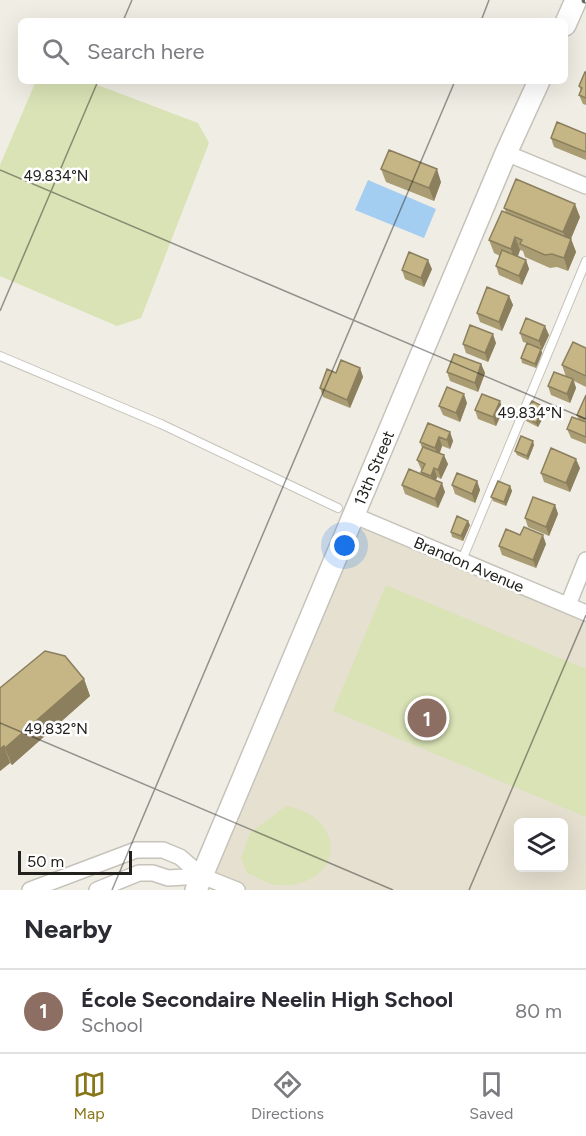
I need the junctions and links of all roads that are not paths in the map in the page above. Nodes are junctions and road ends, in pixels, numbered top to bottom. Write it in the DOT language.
graph roads {
  1 [pos="576,0"];
  2 [pos="568,18"];
  3 [pos="538,84"];
  4 [pos="506,153"];
  5 [pos="586,186"];
  6 [pos="586,261"];
  7 [pos="0,356"];
  8 [pos="345,511"];
  9 [pos="462,560"];
  10 [pos="586,560"];
  11 [pos="568,605"];
  12 [pos="586,613"];
  13 [pos="199,883"];
  14 [pos="30,890"];
  15 [pos="97,890"];
  16 [pos="237,890"];
  1 -- 2 [label="street"];
  3 -- 4 [label="street, 13th Street"];
  4 -- 5 [label="street"];
  4 -- 8 [label="street, 13th Street"];
  6 -- 9 [label="lane"];
  7 -- 8 [label="lane"];
  8 -- 9 [label="street, Brandon Avenue"];
  8 -- 13 [label="street, 13th Street"];
  9 -- 11 [label="street, Brandon Avenue"];
  10 -- 11 [label="street"];
  11 -- 12 [label="street, Brandon Avenue"];
  13 -- 14 [label="street"];
  13 -- 15 [label="street"];
  13 -- 16 [label="street"];
}
